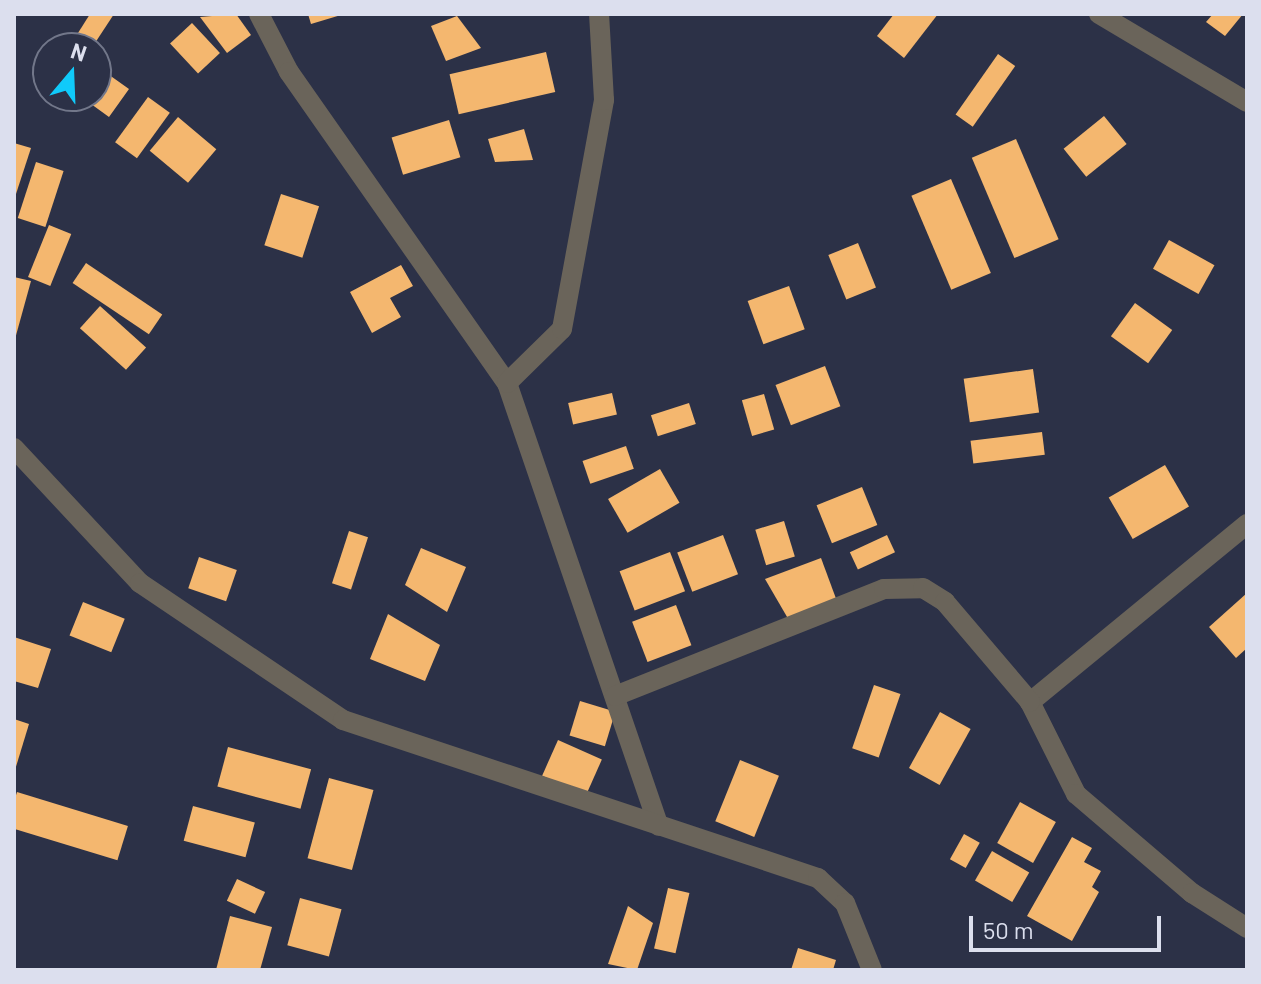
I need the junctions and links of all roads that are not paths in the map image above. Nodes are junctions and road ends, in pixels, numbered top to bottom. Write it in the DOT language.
graph roads {
  1 [pos="259,14"];
  2 [pos="599,14"];
  3 [pos="1099,14"];
  4 [pos="1247,102"];
  5 [pos="507,383"];
  6 [pos="14,448"];
  7 [pos="1247,524"];
  8 [pos="615,696"];
  9 [pos="1030,702"];
  10 [pos="659,826"];
  11 [pos="1247,928"];
  12 [pos="872,970"];
  1 -- 5 [label="street"];
  2 -- 5 [label="street"];
  3 -- 4 [label="street"];
  5 -- 8 [label="street"];
  6 -- 10 [label="street"];
  7 -- 9 [label="street"];
  8 -- 9 [label="street"];
  8 -- 10 [label="street"];
  9 -- 11 [label="street"];
  10 -- 12 [label="street"];
}
